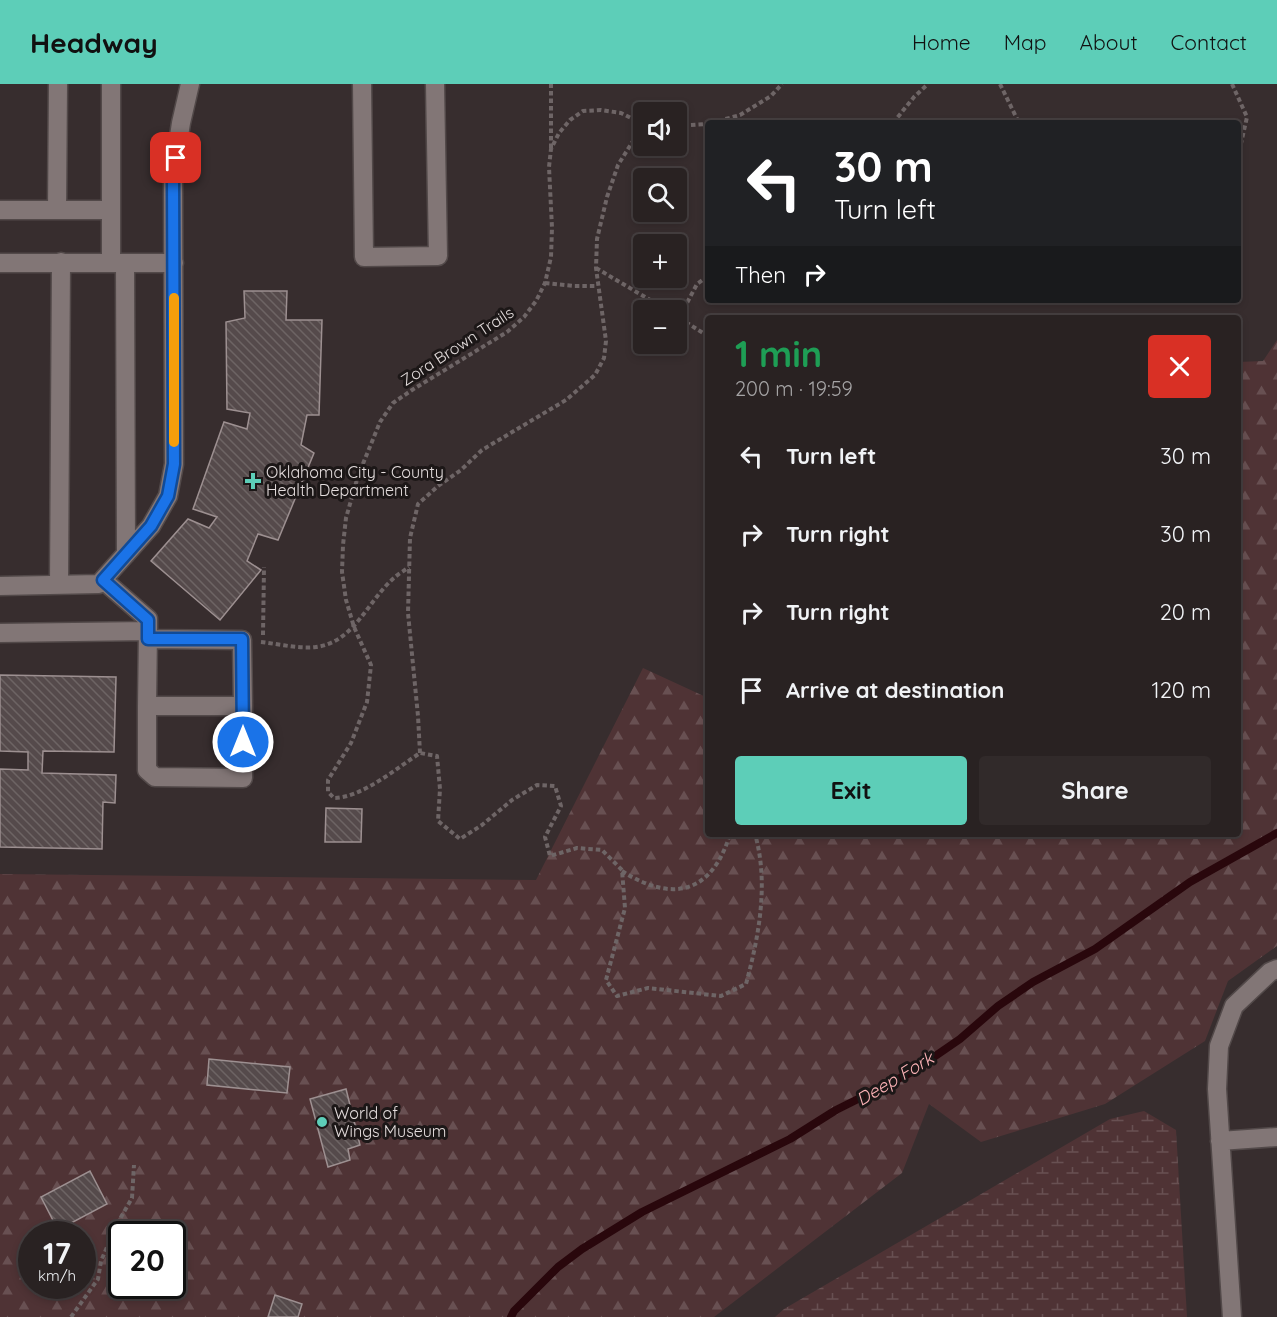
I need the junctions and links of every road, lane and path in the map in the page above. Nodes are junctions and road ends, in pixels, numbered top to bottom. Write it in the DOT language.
graph roads {
  1 [pos="58,84"];
  2 [pos="111,84"];
  3 [pos="190,84"];
  4 [pos="362,84"];
  5 [pos="435,84"];
  6 [pos="551,84"];
  7 [pos="782,84"];
  8 [pos="928,84"];
  9 [pos="1000,84"];
  10 [pos="1232,84"];
  11 [pos="633,118"];
  12 [pos="721,120"];
  13 [pos="895,120"];
  14 [pos="1018,120"];
  15 [pos="705,123"];
  16 [pos="687,125"];
  17 [pos="633,141"];
  18 [pos="1241,144"];
  19 [pos="551,149"];
  20 [pos="0,210"];
  21 [pos="57,210"];
  22 [pos="111,210"];
  23 [pos="61,262"];
  24 [pos="118,262"];
  25 [pos="0,263"];
  26 [pos="174,263"];
  27 [pos="596,268"];
  28 [pos="705,278"];
  29 [pos="545,283"];
  30 [pos="597,286"];
  31 [pos="650,300"];
  32 [pos="687,300"];
  33 [pos="687,323"];
  34 [pos="705,334"];
  35 [pos="126,554"];
  36 [pos="264,567"];
  37 [pos="409,567"];
  38 [pos="103,580"];
  39 [pos="0,585"];
  40 [pos="59,585"];
  41 [pos="354,627"];
  42 [pos="0,633"];
  43 [pos="148,635"];
  44 [pos="242,639"];
  45 [pos="263,642"];
  46 [pos="147,706"];
  47 [pos="243,706"];
  48 [pos="420,753"];
  49 [pos="729,837"];
  50 [pos="756,837"];
  51 [pos="622,870"];
  52 [pos="1277,969"];
  53 [pos="1277,1137"];
  54 [pos="1220,1141"];
  55 [pos="134,1165"];
  56 [pos="71,1317"];
  57 [pos="1232,1317"];
  1 -- 21 [label="lane"];
  2 -- 22 [label="lane"];
  3 -- 26 [label="lane"];
  4 -- 5 [label="lane"];
  6 -- 19 [label="path"];
  7 -- 12 [label="path"];
  8 -- 13 [label="path"];
  9 -- 14 [label="path"];
  10 -- 18 [label="path"];
  11 -- 19 [label="path, Zora Brown Trails"];
  15 -- 16 [label="path"];
  17 -- 27 [label="path, Zora Brown Trails"];
  19 -- 29 [label="path, Zora Brown Trails"];
  20 -- 21 [label="lane"];
  21 -- 22 [label="lane"];
  22 -- 24 [label="lane"];
  23 -- 24 [label="lane"];
  23 -- 25 [label="lane"];
  23 -- 40 [label="lane"];
  24 -- 26 [label="lane"];
  24 -- 35 [label="lane"];
  26 -- 35 [label="lane"];
  27 -- 30 [label="path, Zora Brown Trails"];
  27 -- 31 [label="path"];
  28 -- 32 [label="path"];
  29 -- 30 [label="path"];
  29 -- 41 [label="path, Zora Brown Trails"];
  30 -- 37 [label="path, Zora Brown Trails"];
  33 -- 34 [label="path"];
  35 -- 38 [label="lane"];
  36 -- 45 [label="path"];
  37 -- 41 [label="path"];
  37 -- 48 [label="path, Zora Brown Trails"];
  38 -- 40 [label="lane"];
  38 -- 43 [label="lane"];
  39 -- 40 [label="lane"];
  41 -- 45 [label="path"];
  41 -- 48 [label="path, Zora Brown Trails"];
  42 -- 43 [label="lane"];
  43 -- 44 [label="lane"];
  43 -- 46 [label="lane"];
  44 -- 45 [label="path"];
  44 -- 47 [label="lane"];
  46 -- 47 [label="lane"];
  46 -- 47 [label="lane"];
  48 -- 51 [label="path"];
  49 -- 51 [label="path"];
  50 -- 51 [label="path"];
  52 -- 54 [label="lane"];
  53 -- 54 [label="lane"];
  54 -- 57 [label="lane"];
  55 -- 56 [label="path"];
}
